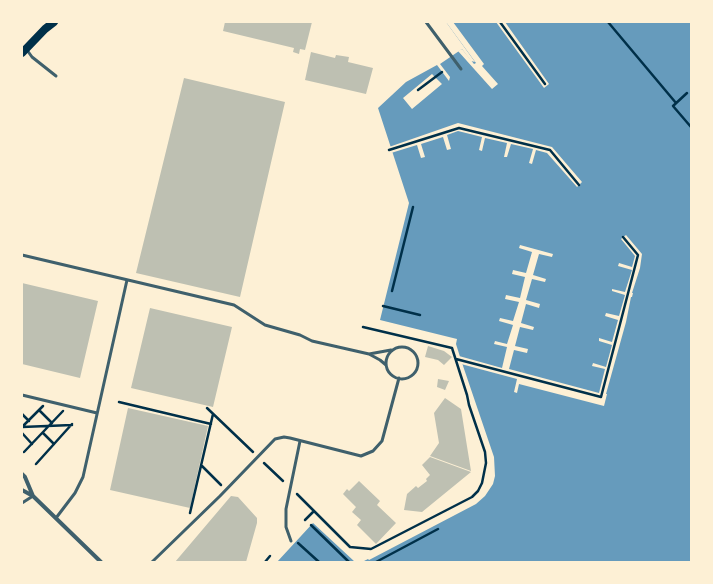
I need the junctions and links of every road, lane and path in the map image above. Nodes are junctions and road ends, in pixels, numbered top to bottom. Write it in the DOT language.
graph roads {
  1 [pos="54,22"];
  2 [pos="426,22"];
  3 [pos="500,22"];
  4 [pos="608,22"];
  5 [pos="23,48"];
  6 [pos="461,68"];
  7 [pos="442,72"];
  8 [pos="56,76"];
  9 [pos="545,84"];
  10 [pos="418,90"];
  11 [pos="687,93"];
  12 [pos="676,103"];
  13 [pos="691,127"];
  14 [pos="389,150"];
  15 [pos="579,185"];
  16 [pos="413,207"];
  17 [pos="623,237"];
  18 [pos="22,255"];
  19 [pos="127,280"];
  20 [pos="392,291"];
  21 [pos="383,306"];
  22 [pos="420,315"];
  23 [pos="363,328"];
  24 [pos="392,350"];
  25 [pos="369,354"];
  26 [pos="455,359"];
  27 [pos="386,365"];
  28 [pos="399,378"];
  29 [pos="22,395"];
  30 [pos="119,402"];
  31 [pos="43,406"];
  32 [pos="207,408"];
  33 [pos="39,410"];
  34 [pos="63,411"];
  35 [pos="97,413"];
  36 [pos="22,414"];
  37 [pos="213,414"];
  38 [pos="29,420"];
  39 [pos="52,423"];
  40 [pos="211,424"];
  41 [pos="49,426"];
  42 [pos="22,427"];
  43 [pos="22,433"];
  44 [pos="42,433"];
  45 [pos="300,441"];
  46 [pos="32,444"];
  47 [pos="54,444"];
  48 [pos="24,452"];
  49 [pos="253,452"];
  50 [pos="264,463"];
  51 [pos="36,464"];
  52 [pos="201,465"];
  53 [pos="22,474"];
  54 [pos="283,481"];
  55 [pos="221,485"];
  56 [pos="22,490"];
  57 [pos="297,494"];
  58 [pos="33,496"];
  59 [pos="22,503"];
  60 [pos="314,511"];
  61 [pos="190,513"];
  62 [pos="56,518"];
  63 [pos="305,520"];
  64 [pos="312,525"];
  65 [pos="438,530"];
  66 [pos="291,541"];
  67 [pos="296,541"];
  68 [pos="270,556"];
  69 [pos="102,562"];
  70 [pos="152,562"];
  71 [pos="265,562"];
  72 [pos="319,562"];
  73 [pos="349,562"];
  74 [pos="376,562"];
  1 -- 5 [label="main road"];
  2 -- 6 [label="lane"];
  3 -- 9 [label="path"];
  4 -- 12 [label="path"];
  5 -- 8 [label="lane"];
  7 -- 10 [label="path"];
  11 -- 12 [label="path"];
  12 -- 13 [label="path"];
  14 -- 15 [label="path"];
  16 -- 20 [label="path"];
  17 -- 26 [label="path"];
  18 -- 19 [label="lane"];
  19 -- 25 [label="lane"];
  19 -- 35 [label="lane"];
  21 -- 22 [label="path"];
  23 -- 26 [label="path"];
  24 -- 25 [label="lane"];
  24 -- 27 [label="lane"];
  24 -- 28 [label="lane"];
  25 -- 27 [label="lane"];
  26 -- 60 [label="path"];
  27 -- 28 [label="lane"];
  28 -- 45 [label="lane"];
  29 -- 35 [label="lane"];
  30 -- 40 [label="path"];
  31 -- 33 [label="path"];
  32 -- 37 [label="path"];
  33 -- 38 [label="path"];
  33 -- 39 [label="path"];
  34 -- 39 [label="path"];
  35 -- 62 [label="lane"];
  36 -- 38 [label="path"];
  37 -- 40 [label="path"];
  37 -- 49 [label="path"];
  38 -- 42 [label="path"];
  39 -- 41 [label="path"];
  40 -- 52 [label="path"];
  41 -- 42 [label="path"];
  41 -- 44 [label="path"];
  41 -- 47 [label="path"];
  43 -- 46 [label="path"];
  44 -- 46 [label="path"];
  44 -- 47 [label="path"];
  45 -- 66 [label="lane"];
  45 -- 70 [label="lane"];
  46 -- 48 [label="path"];
  47 -- 51 [label="path"];
  50 -- 54 [label="path"];
  52 -- 55 [label="path"];
  52 -- 61 [label="path"];
  53 -- 58 [label="street"];
  56 -- 58 [label="street"];
  57 -- 60 [label="path"];
  58 -- 59 [label="lane"];
  58 -- 62 [label="street"];
  60 -- 63 [label="path"];
  62 -- 69 [label="street"];
  64 -- 73 [label="path"];
  65 -- 74 [label="path"];
  67 -- 72 [label="path"];
  68 -- 71 [label="path"];
}
